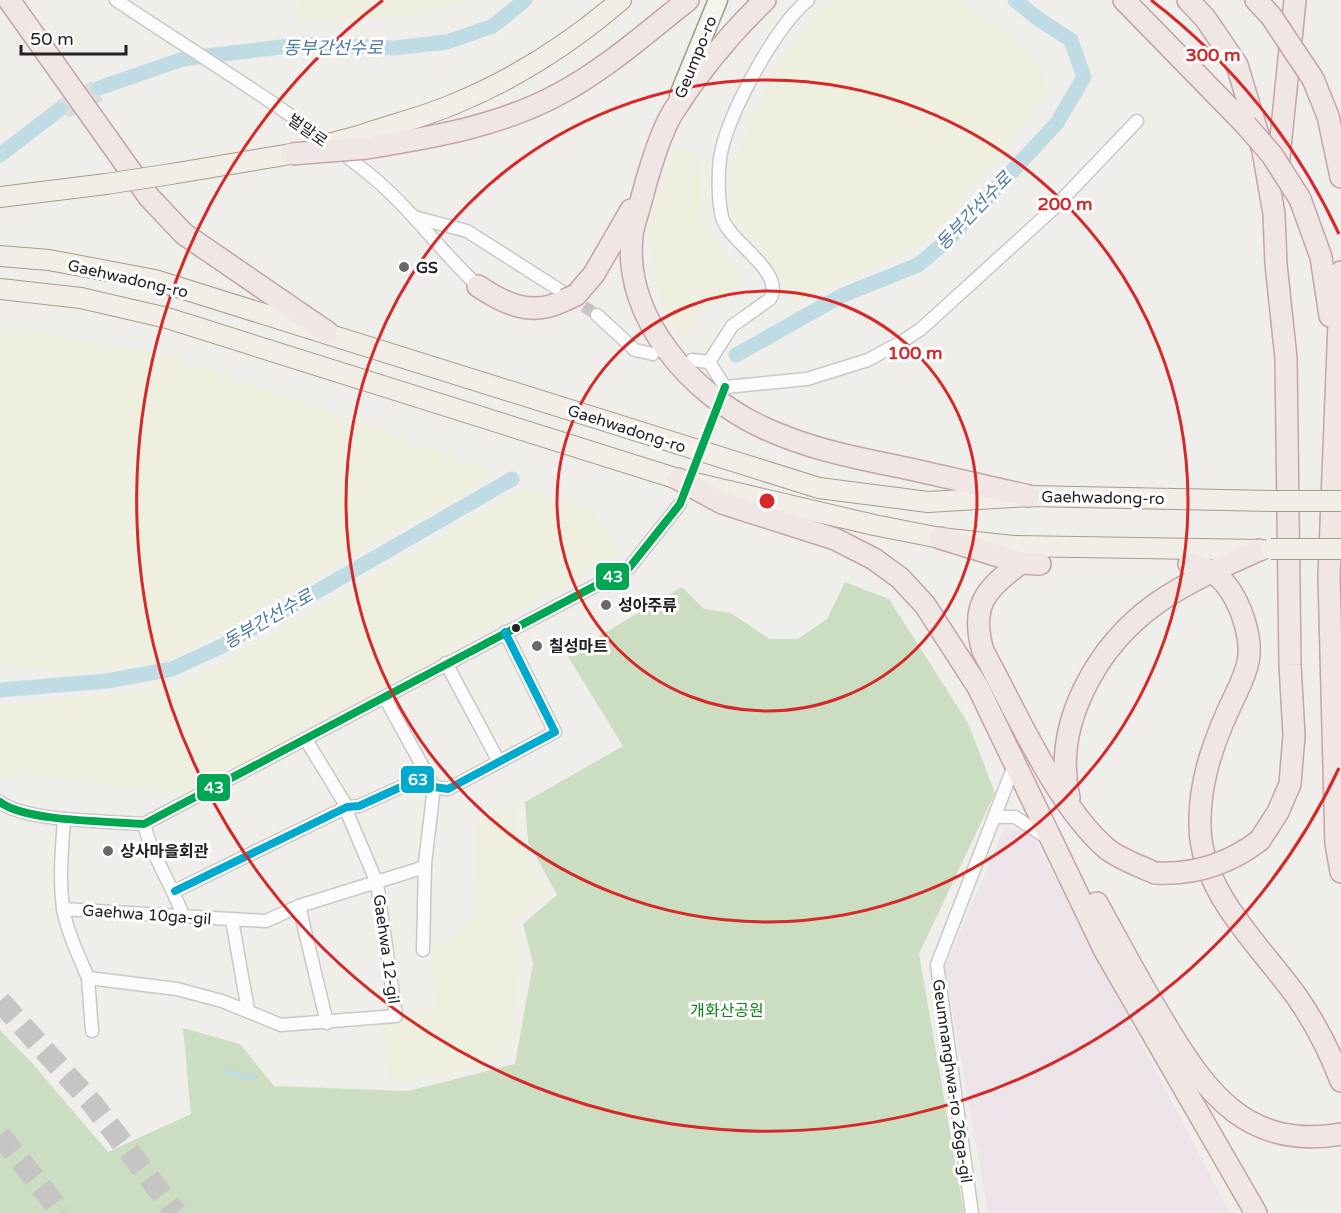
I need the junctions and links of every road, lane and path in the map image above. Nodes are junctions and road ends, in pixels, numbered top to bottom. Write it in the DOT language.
graph roads {
  1 [pos="9,0"];
  2 [pos="116,0"];
  3 [pos="621,0"];
  4 [pos="688,0"];
  5 [pos="718,0"];
  6 [pos="765,0"];
  7 [pos="808,0"];
  8 [pos="1124,0"];
  9 [pos="1188,0"];
  10 [pos="1256,0"];
  11 [pos="1294,0"];
  12 [pos="672,113"];
  13 [pos="1137,121"];
  14 [pos="363,142"];
  15 [pos="291,154"];
  16 [pos="1341,177"];
  17 [pos="646,183"];
  18 [pos="0,197"];
  19 [pos="1274,214"];
  20 [pos="414,217"];
  21 [pos="0,256"];
  22 [pos="1341,272"];
  23 [pos="478,286"];
  24 [pos="0,289"];
  25 [pos="567,295"];
  26 [pos="597,315"];
  27 [pos="327,332"];
  28 [pos="653,354"];
  29 [pos="692,360"];
  30 [pos="709,362"];
  31 [pos="1338,363"];
  32 [pos="678,479"];
  33 [pos="1029,496"];
  34 [pos="1341,501"];
  35 [pos="680,504"];
  36 [pos="940,538"];
  37 [pos="1265,549"];
  38 [pos="1341,549"];
  39 [pos="1188,564"];
  40 [pos="1211,571"];
  41 [pos="505,632"];
  42 [pos="446,663"];
  43 [pos="385,698"];
  44 [pos="306,740"];
  45 [pos="499,762"];
  46 [pos="1015,762"];
  47 [pos="434,787"];
  48 [pos="0,802"];
  49 [pos="347,807"];
  50 [pos="1072,807"];
  51 [pos="1039,811"];
  52 [pos="996,817"];
  53 [pos="64,819"];
  54 [pos="144,824"];
  55 [pos="1055,844"];
  56 [pos="425,867"];
  57 [pos="1341,872"];
  58 [pos="377,883"];
  59 [pos="175,891"];
  60 [pos="299,906"];
  61 [pos="63,909"];
  62 [pos="183,916"];
  63 [pos="231,920"];
  64 [pos="423,950"];
  65 [pos="88,978"];
  66 [pos="248,1010"];
  67 [pos="327,1023"];
  68 [pos="92,1031"];
  69 [pos="1341,1082"];
  70 [pos="1341,1134"];
  71 [pos="972,1213"];
  72 [pos="1256,1213"];
  1 -- 27 [label="highway"];
  2 -- 20 [label="street, 벌말로"];
  3 -- 14 [label="main road"];
  4 -- 14 [label="highway"];
  5 -- 12 [label="main road, Geumpo-ro"];
  6 -- 12 [label="highway"];
  7 -- 30 [label="street"];
  8 -- 31 [label="highway, bridge"];
  9 -- 19 [label="highway"];
  10 -- 16 [label="highway, bridge"];
  11 -- 19 [label="highway"];
  12 -- 17 [label="highway"];
  13 -- 30 [label="street"];
  14 -- 15 [label="highway, bridge"];
  15 -- 18 [label="main road, bridge"];
  17 -- 25 [label="highway"];
  17 -- 33 [label="highway"];
  19 -- 50 [label="highway, bridge"];
  20 -- 23 [label="street, 벌말로"];
  20 -- 25 [label="street"];
  21 -- 27 [label="main road, Gaehwadong-ro"];
  22 -- 31 [label="highway"];
  23 -- 25 [label="highway"];
  24 -- 32 [label="main road, Gaehwadong-ro"];
  26 -- 28 [label="street"];
  27 -- 33 [label="main road, Gaehwadong-ro"];
  29 -- 30 [label="street"];
  31 -- 57 [label="highway"];
  32 -- 36 [label="main road, Gaehwadong-ro"];
  32 -- 46 [label="highway"];
  33 -- 34 [label="main road, Gaehwadong-ro, bridge"];
  35 -- 41 [label="street"];
  36 -- 37 [label="main road, Gaehwadong-ro"];
  36 -- 50 [label="highway"];
  37 -- 38 [label="main road, Gaehwadong-ro, bridge"];
  37 -- 40 [label="highway"];
  39 -- 40 [label="highway"];
  40 -- 50 [label="highway"];
  40 -- 69 [label="highway"];
  41 -- 42 [label="street"];
  41 -- 45 [label="street"];
  42 -- 43 [label="street"];
  42 -- 45 [label="street"];
  43 -- 44 [label="street"];
  43 -- 47 [label="street"];
  44 -- 49 [label="street, Gaehwa 12-gil"];
  44 -- 54 [label="street"];
  45 -- 47 [label="street"];
  46 -- 51 [label="highway"];
  46 -- 52 [label="street, Geumnanghwa-ro 26ga-gil"];
  47 -- 49 [label="street"];
  47 -- 56 [label="street"];
  48 -- 53 [label="street"];
  49 -- 58 [label="street, Gaehwa 12-gil"];
  49 -- 59 [label="street"];
  51 -- 55 [label="highway"];
  51 -- 70 [label="highway"];
  52 -- 55 [label="street"];
  52 -- 71 [label="street, Geumnanghwa-ro 26ga-gil"];
  53 -- 54 [label="street"];
  53 -- 61 [label="street"];
  54 -- 59 [label="street"];
  55 -- 72 [label="highway"];
  56 -- 58 [label="street, Gaehwa 12-gil"];
  56 -- 64 [label="street"];
  58 -- 60 [label="street, Gaehwa 10ga-gil"];
  58 -- 67 [label="street, Gaehwa 12-gil"];
  59 -- 62 [label="street"];
  60 -- 63 [label="street, Gaehwa 10ga-gil"];
  60 -- 67 [label="street"];
  61 -- 62 [label="street, Gaehwa 10ga-gil"];
  61 -- 65 [label="street"];
  62 -- 63 [label="street, Gaehwa 10ga-gil"];
  63 -- 66 [label="street, Gaehwa 10ga-gil"];
  65 -- 66 [label="street"];
  65 -- 68 [label="street"];
  66 -- 67 [label="street"];
}
